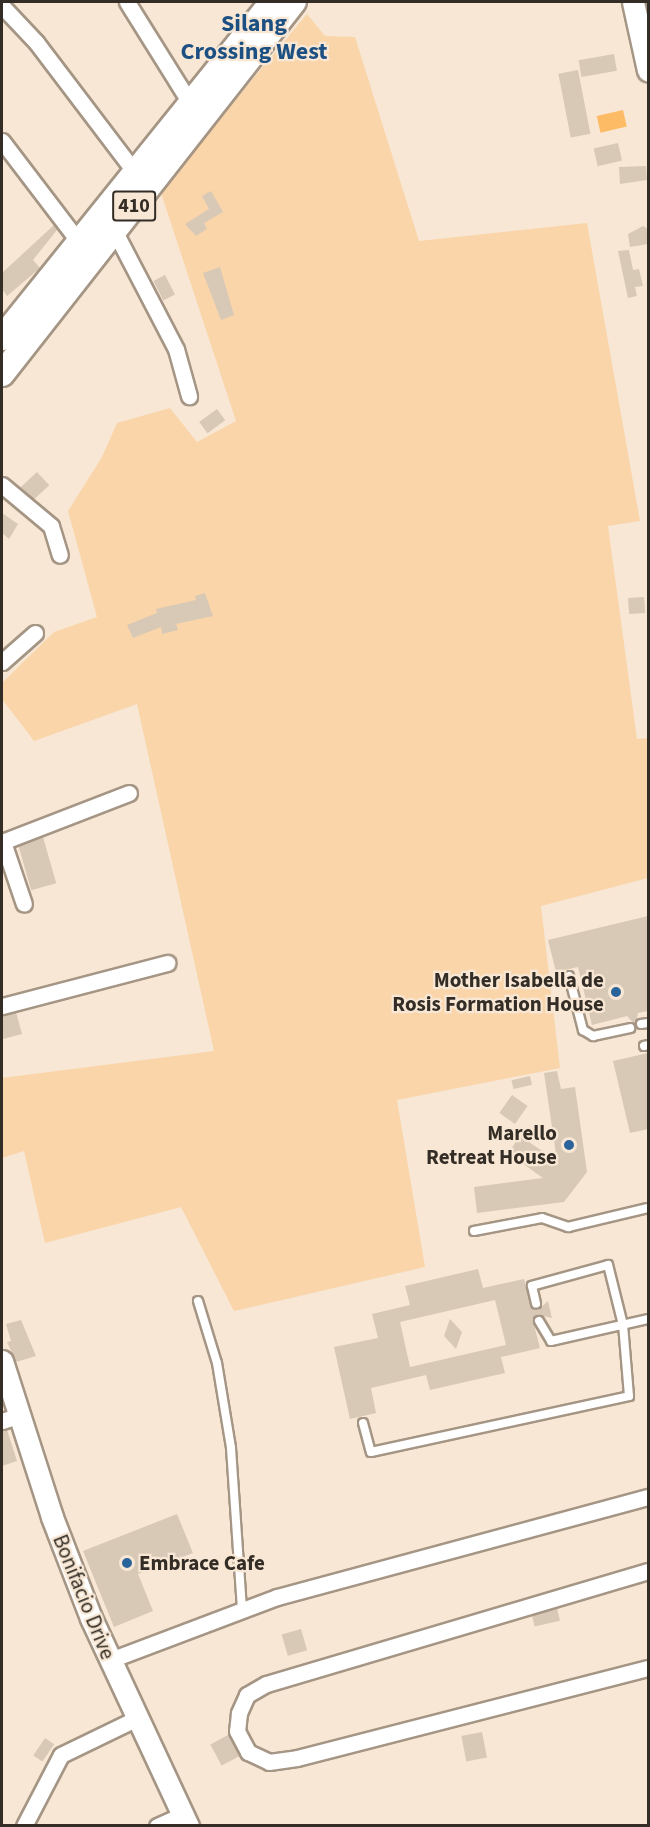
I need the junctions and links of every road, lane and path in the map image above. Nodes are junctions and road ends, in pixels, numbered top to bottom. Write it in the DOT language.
graph roads {
  1 [pos="127,2"];
  2 [pos="272,2"];
  3 [pos="294,2"];
  4 [pos="633,2"];
  5 [pos="2,6"];
  6 [pos="648,70"];
  7 [pos="190,103"];
  8 [pos="2,141"];
  9 [pos="134,171"];
  10 [pos="114,230"];
  11 [pos="79,242"];
  12 [pos="2,335"];
  13 [pos="2,374"];
  14 [pos="189,396"];
  15 [pos="2,485"];
  16 [pos="60,555"];
  17 [pos="35,633"];
  18 [pos="2,662"];
  19 [pos="129,793"];
  20 [pos="2,842"];
  21 [pos="24,904"];
  22 [pos="167,963"];
  23 [pos="569,976"];
  24 [pos="2,1006"];
  25 [pos="630,1028"];
  26 [pos="648,1208"];
  27 [pos="474,1231"];
  28 [pos="198,1301"];
  29 [pos="536,1304"];
  30 [pos="648,1319"];
  31 [pos="539,1321"];
  32 [pos="622,1325"];
  33 [pos="2,1361"];
  34 [pos="11,1418"];
  35 [pos="363,1423"];
  36 [pos="648,1497"];
  37 [pos="648,1571"];
  38 [pos="242,1610"];
  39 [pos="110,1660"];
  40 [pos="648,1668"];
  41 [pos="135,1719"];
  42 [pos="186,1820"];
  43 [pos="24,1826"];
  44 [pos="157,1826"];
  1 -- 7 [label="street"];
  2 -- 7 [label="main road, 410"];
  3 -- 10 [label="main road, 410"];
  4 -- 6 [label="street"];
  5 -- 9 [label="street"];
  7 -- 9 [label="main road, 410"];
  8 -- 11 [label="street"];
  9 -- 11 [label="main road, 410"];
  10 -- 13 [label="main road, 410"];
  10 -- 14 [label="street"];
  11 -- 12 [label="main road, 410"];
  15 -- 16 [label="street"];
  17 -- 18 [label="street"];
  19 -- 20 [label="street"];
  20 -- 21 [label="street"];
  22 -- 24 [label="street"];
  23 -- 25 [label="lane"];
  26 -- 27 [label="lane"];
  28 -- 38 [label="lane"];
  29 -- 32 [label="lane"];
  30 -- 32 [label="lane"];
  31 -- 32 [label="lane"];
  32 -- 35 [label="lane"];
  33 -- 34 [label="street, Bonifacio Drive"];
  34 -- 39 [label="street, Bonifacio Drive"];
  36 -- 38 [label="street"];
  37 -- 40 [label="street"];
  38 -- 39 [label="street"];
  39 -- 41 [label="street, Bonifacio Drive"];
  41 -- 42 [label="street, Bonifacio Drive"];
  41 -- 43 [label="street"];
  42 -- 44 [label="street"];
}
